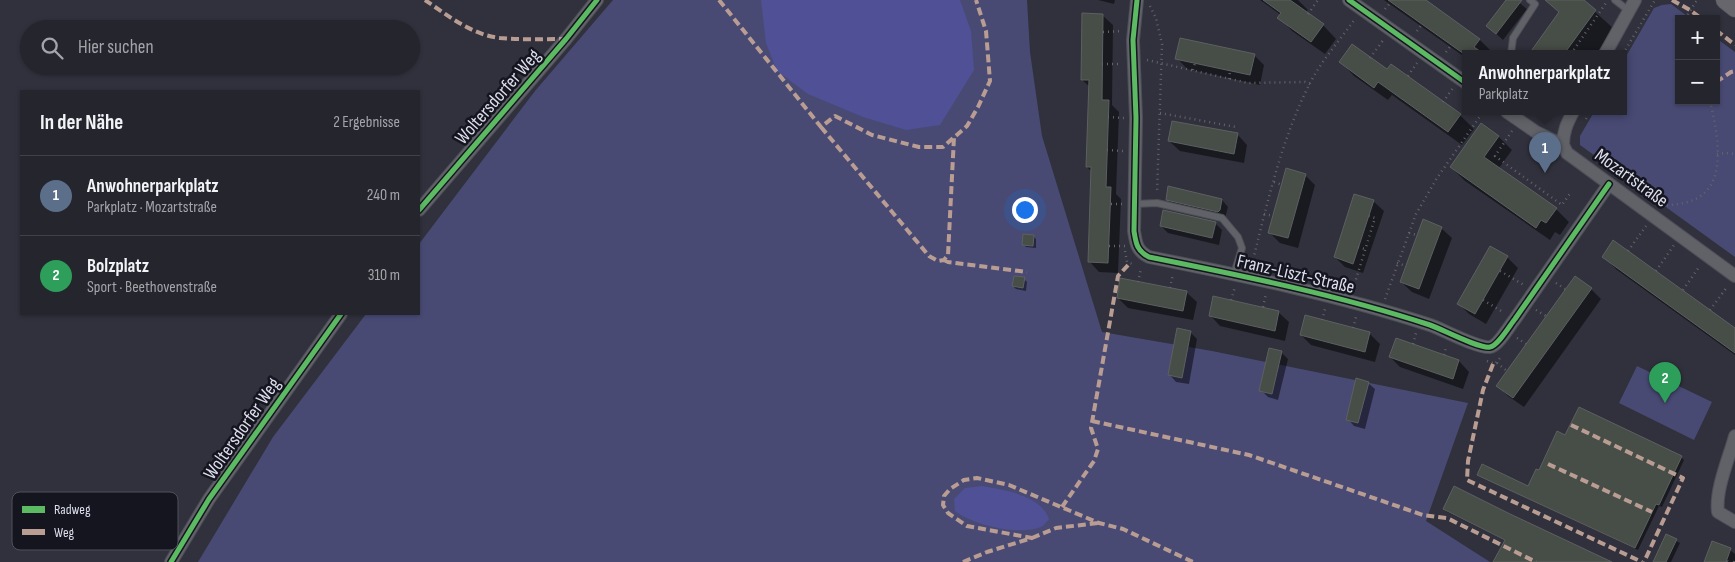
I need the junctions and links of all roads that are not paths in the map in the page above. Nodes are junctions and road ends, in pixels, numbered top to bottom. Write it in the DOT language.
graph roads {
  1 [pos="597,0"];
  2 [pos="1349,0"];
  3 [pos="1530,0"];
  4 [pos="1615,0"];
  5 [pos="1725,0"];
  6 [pos="1143,2"];
  7 [pos="1632,5"];
  8 [pos="1735,8"];
  9 [pos="1512,50"];
  10 [pos="1607,50"];
  11 [pos="1461,84"];
  12 [pos="1511,115"];
  13 [pos="1572,115"];
  14 [pos="1563,145"];
  15 [pos="1609,184"];
  16 [pos="1130,204"];
  17 [pos="420,209"];
  18 [pos="1234,274"];
  19 [pos="1732,280"];
  20 [pos="340,315"];
  21 [pos="1735,436"];
  22 [pos="1735,522"];
  23 [pos="171,562"];
  1 -- 17 [label="street, Woltersdorfer Weg"];
  2 -- 11 [label="street"];
  3 -- 9 [label="lane"];
  4 -- 7 [label="lane"];
  5 -- 8 [label="street"];
  6 -- 16 [label="street, Franz-Liszt-Straße"];
  7 -- 10 [label="street"];
  12 -- 14 [label="street, Mozartstraße"];
  13 -- 14 [label="street"];
  14 -- 15 [label="street, Mozartstraße"];
  15 -- 18 [label="street, Franz-Liszt-Straße"];
  15 -- 19 [label="street, Mozartstraße"];
  16 -- 18 [label="street, Franz-Liszt-Straße"];
  16 -- 18 [label="lane"];
  20 -- 23 [label="street, Woltersdorfer Weg"];
  21 -- 22 [label="street"];
}
